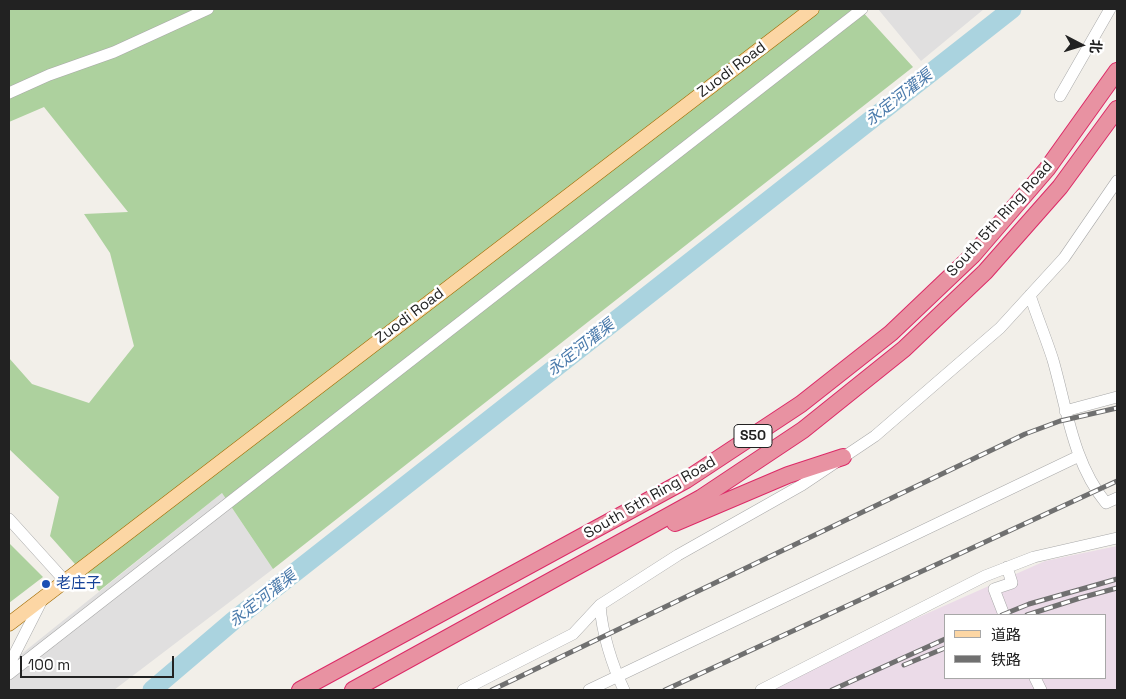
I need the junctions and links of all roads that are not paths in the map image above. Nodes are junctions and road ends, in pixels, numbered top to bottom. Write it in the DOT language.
graph roads {
  1 [pos="208,9"];
  2 [pos="812,9"];
  3 [pos="862,9"];
  4 [pos="1110,9"];
  5 [pos="1117,71"];
  6 [pos="9,93"];
  7 [pos="1060,96"];
  8 [pos="1117,109"];
  9 [pos="1117,181"];
  10 [pos="1030,295"];
  11 [pos="1117,397"];
  12 [pos="1065,411"];
  13 [pos="1079,456"];
  14 [pos="843,457"];
  15 [pos="1117,498"];
  16 [pos="9,520"];
  17 [pos="1117,538"];
  18 [pos="608,550"];
  19 [pos="1007,567"];
  20 [pos="65,581"];
  21 [pos="43,598"];
  22 [pos="600,605"];
  23 [pos="1004,614"];
  24 [pos="9,624"];
  25 [pos="9,665"];
  26 [pos="9,674"];
  27 [pos="618,678"];
  28 [pos="300,690"];
  29 [pos="353,690"];
  30 [pos="463,690"];
  31 [pos="588,690"];
  32 [pos="624,690"];
  33 [pos="761,690"];
  1 -- 6 [label="street"];
  2 -- 20 [label="main road, Zuodi Road"];
  3 -- 26 [label="street"];
  4 -- 7 [label="street"];
  5 -- 28 [label="highway, South 5th Ring Road / S50"];
  8 -- 18 [label="highway, South 5th Ring Road / S50"];
  9 -- 10 [label="street"];
  10 -- 12 [label="street"];
  10 -- 14 [label="street"];
  11 -- 12 [label="street"];
  12 -- 13 [label="street"];
  13 -- 15 [label="street"];
  13 -- 27 [label="street"];
  14 -- 18 [label="highway"];
  14 -- 22 [label="street"];
  16 -- 20 [label="street"];
  17 -- 19 [label="street"];
  18 -- 29 [label="highway, South 5th Ring Road / S50"];
  19 -- 23 [label="street"];
  19 -- 33 [label="street"];
  20 -- 21 [label="main road, Zuodi Road"];
  21 -- 24 [label="main road, Zuodi Road"];
  21 -- 25 [label="street"];
  22 -- 27 [label="street"];
  22 -- 30 [label="street"];
  27 -- 31 [label="street"];
  27 -- 32 [label="street"];
}
